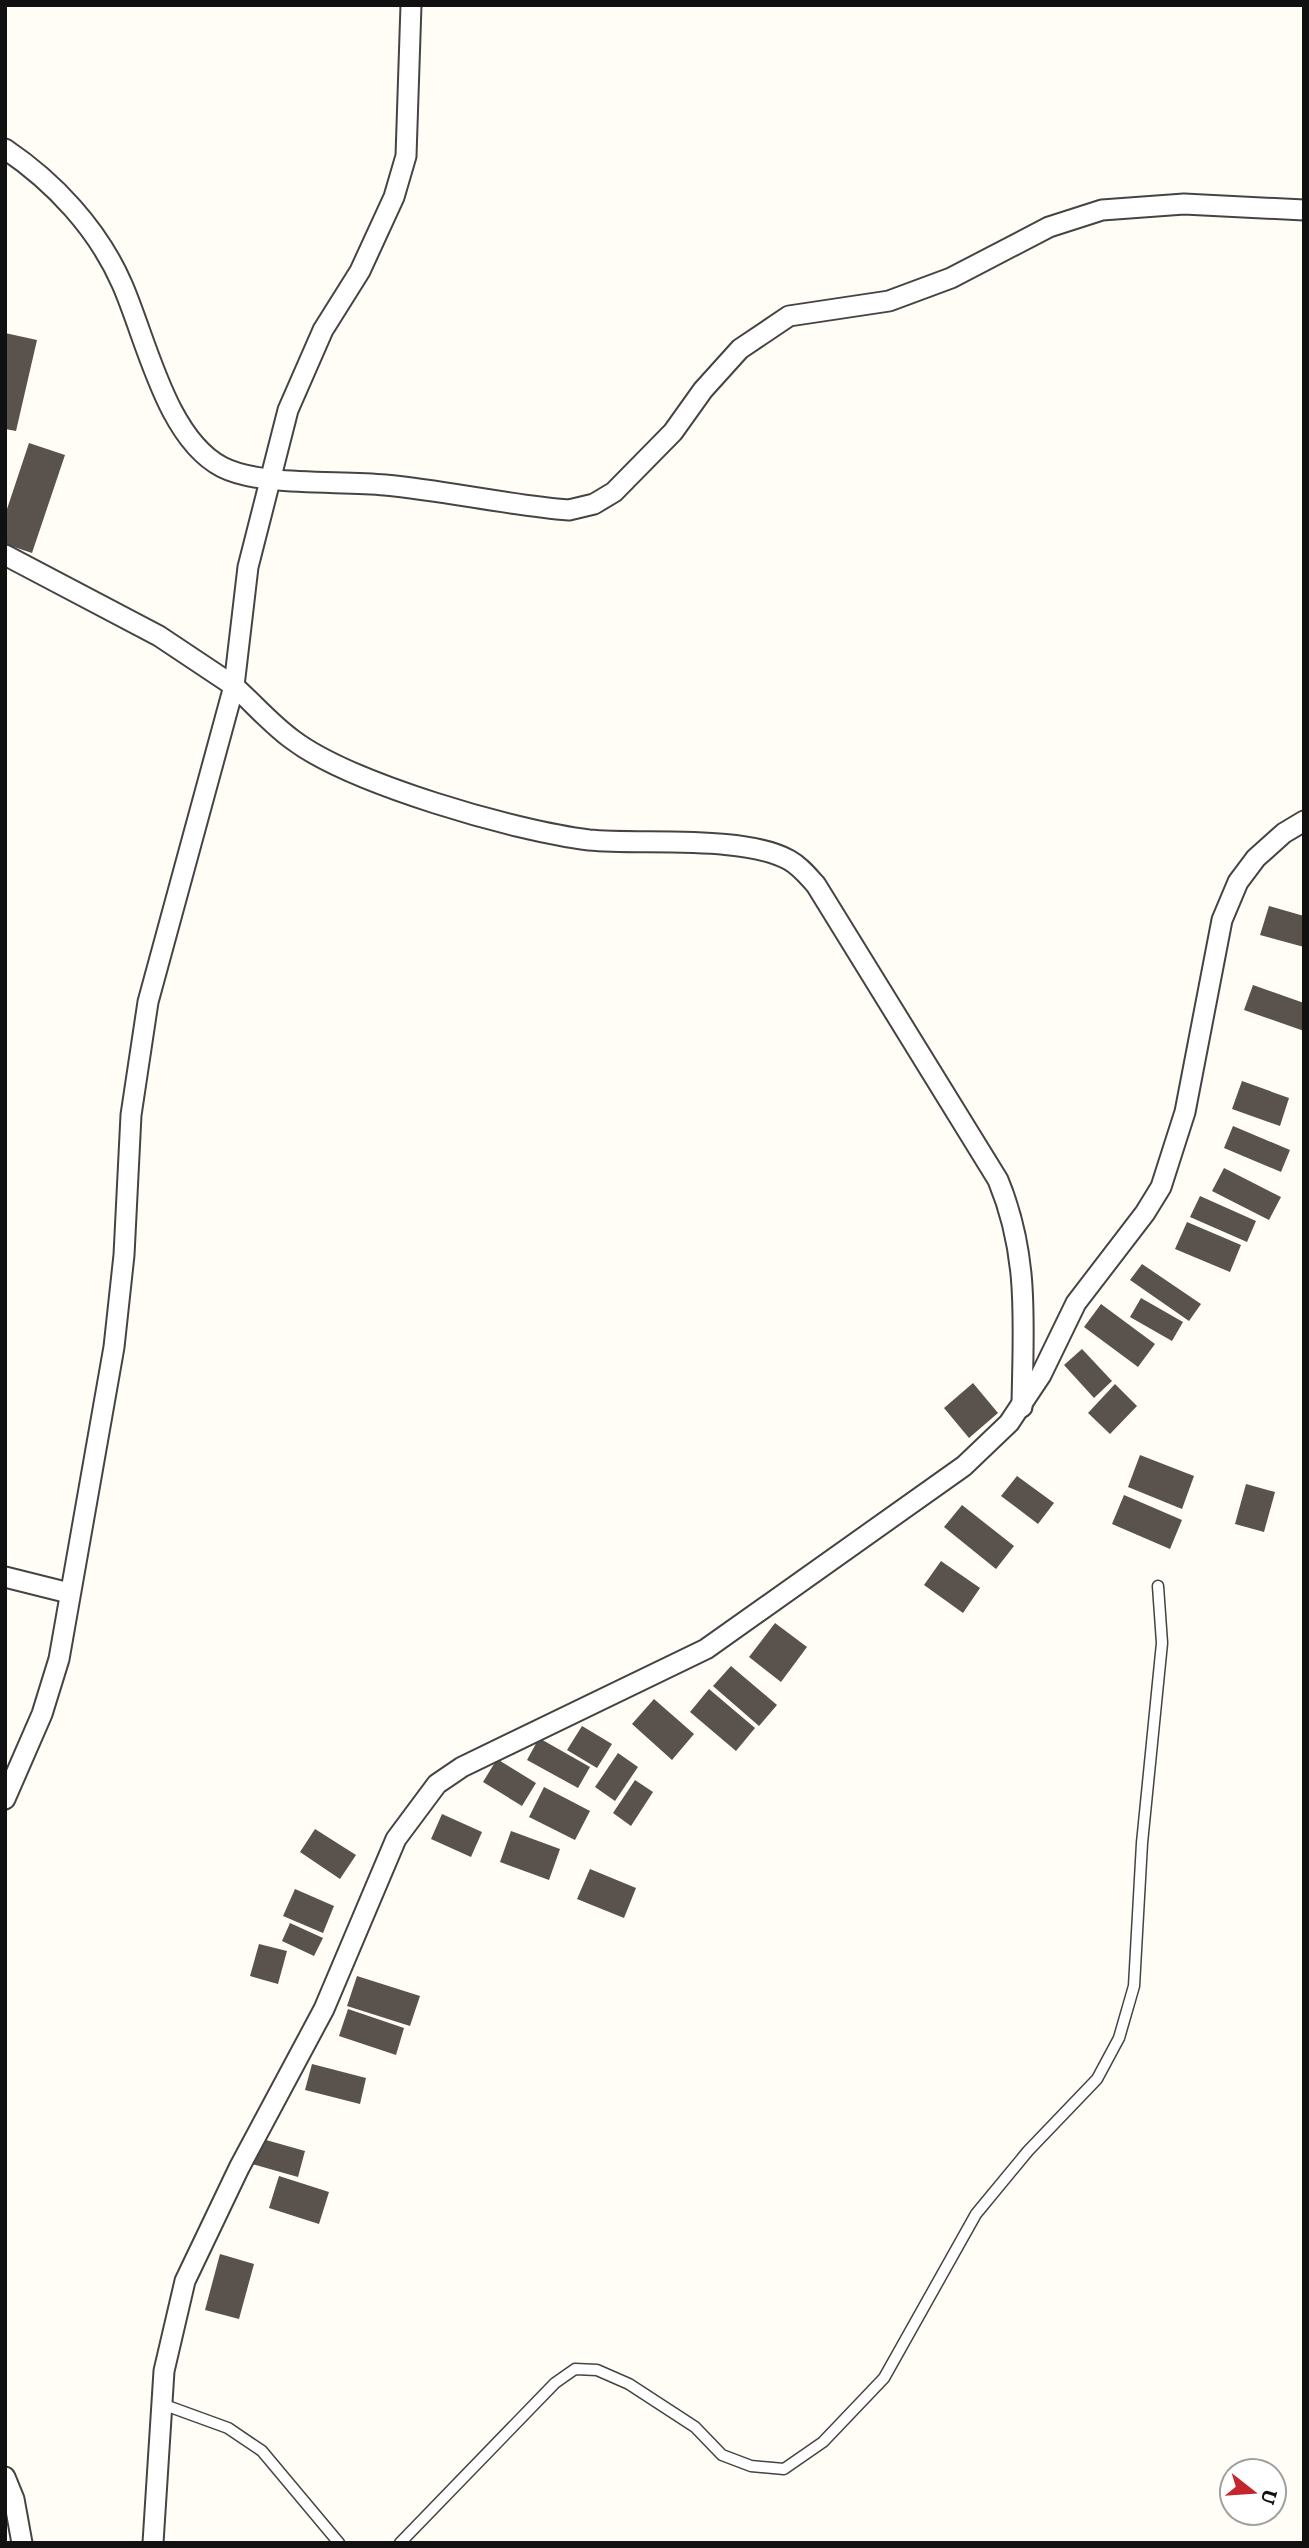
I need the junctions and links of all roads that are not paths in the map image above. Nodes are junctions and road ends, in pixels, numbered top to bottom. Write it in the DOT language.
graph roads {
  1 [pos="411,5"];
  2 [pos="5,149"];
  3 [pos="1304,210"];
  4 [pos="269,478"];
  5 [pos="5,555"];
  6 [pos="234,686"];
  7 [pos="1304,821"];
  8 [pos="1021,1408"];
  9 [pos="5,1577"];
  10 [pos="1158,1586"];
  11 [pos="69,1593"];
  12 [pos="5,1799"];
  13 [pos="162,2404"];
  14 [pos="5,2477"];
  15 [pos="22,2543"];
  16 [pos="153,2543"];
  17 [pos="339,2543"];
  18 [pos="400,2543"];
  1 -- 4 [label="street"];
  2 -- 4 [label="street"];
  3 -- 4 [label="street"];
  4 -- 6 [label="street"];
  5 -- 6 [label="street"];
  6 -- 8 [label="street"];
  6 -- 11 [label="street"];
  7 -- 8 [label="street"];
  8 -- 13 [label="street"];
  9 -- 11 [label="street"];
  10 -- 18 [label="lane"];
  11 -- 12 [label="street"];
  13 -- 16 [label="street"];
  13 -- 17 [label="lane"];
  14 -- 15 [label="street"];
}
